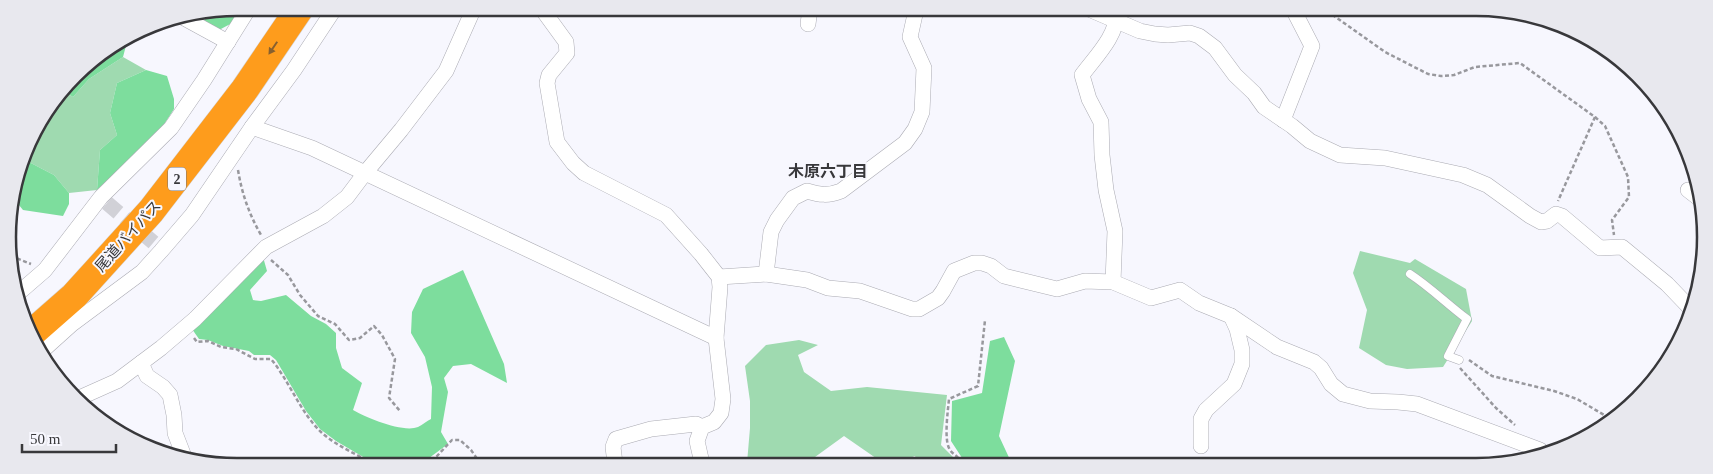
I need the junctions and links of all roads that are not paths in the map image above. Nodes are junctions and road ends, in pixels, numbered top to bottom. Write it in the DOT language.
graph roads {
  1 [pos="244,16"];
  2 [pos="272,16"];
  3 [pos="295,16"];
  4 [pos="330,16"];
  5 [pos="470,16"];
  6 [pos="548,16"];
  7 [pos="915,16"];
  8 [pos="1117,16"];
  9 [pos="1118,16"];
  10 [pos="1297,16"];
  11 [pos="190,21"];
  12 [pos="228,42"];
  13 [pos="1283,120"];
  14 [pos="252,127"];
  15 [pos="365,173"];
  16 [pos="1688,190"];
  17 [pos="1693,194"];
  18 [pos="766,274"];
  19 [pos="1410,274"];
  20 [pos="719,277"];
  21 [pos="1113,282"];
  22 [pos="23,289"];
  23 [pos="1686,304"];
  24 [pos="1230,316"];
  25 [pos="36,329"];
  26 [pos="716,338"];
  27 [pos="46,347"];
  28 [pos="1459,360"];
  29 [pos="141,363"];
  30 [pos="84,396"];
  31 [pos="702,427"];
  32 [pos="1201,446"];
  33 [pos="1537,449"];
  34 [pos="182,450"];
  35 [pos="614,458"];
  36 [pos="701,458"];
  1 -- 12 [label="street"];
  2 -- 25 [label="highway, 尾道バイパス / 2"];
  3 -- 25 [label="highway, 尾道バイパス / 2, one-way"];
  4 -- 14 [label="street"];
  5 -- 15 [label="street"];
  6 -- 20 [label="street"];
  7 -- 18 [label="street"];
  8 -- 21 [label="street"];
  9 -- 13 [label="street"];
  10 -- 13 [label="street"];
  11 -- 12 [label="street"];
  12 -- 22 [label="street"];
  13 -- 23 [label="street"];
  14 -- 15 [label="street"];
  14 -- 27 [label="street"];
  15 -- 26 [label="street"];
  15 -- 29 [label="street"];
  16 -- 17 [label="street"];
  18 -- 20 [label="street"];
  18 -- 21 [label="street"];
  19 -- 28 [label="lane"];
  20 -- 26 [label="street"];
  21 -- 24 [label="street"];
  24 -- 32 [label="street"];
  24 -- 33 [label="street"];
  26 -- 31 [label="street"];
  29 -- 30 [label="street"];
  29 -- 34 [label="street"];
  31 -- 35 [label="street"];
  31 -- 36 [label="street"];
}
